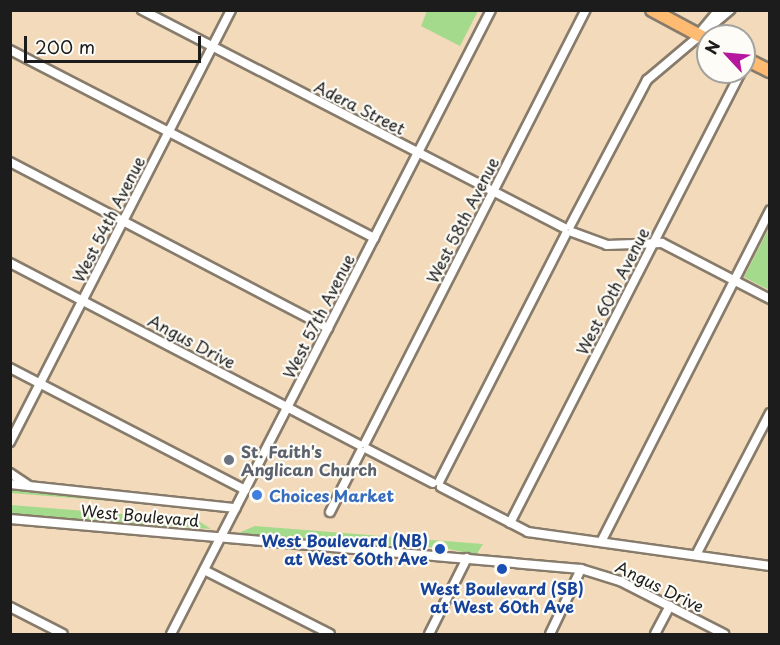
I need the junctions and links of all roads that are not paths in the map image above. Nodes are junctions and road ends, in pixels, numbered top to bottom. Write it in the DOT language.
graph roads {
  1 [pos="142,10"];
  2 [pos="231,10"];
  3 [pos="491,10"];
  4 [pos="586,10"];
  5 [pos="652,10"];
  6 [pos="719,10"];
  7 [pos="730,10"];
  8 [pos="711,24"];
  9 [pos="716,24"];
  10 [pos="696,33"];
  11 [pos="696,42"];
  12 [pos="213,47"];
  13 [pos="10,50"];
  14 [pos="756,65"];
  15 [pos="770,71"];
  16 [pos="735,84"];
  17 [pos="169,132"];
  18 [pos="417,153"];
  19 [pos="10,162"];
  20 [pos="493,192"];
  21 [pos="770,211"];
  22 [pos="124,221"];
  23 [pos="568,230"];
  24 [pos="374,238"];
  25 [pos="654,243"];
  26 [pos="10,263"];
  27 [pos="733,280"];
  28 [pos="770,299"];
  29 [pos="82,301"];
  30 [pos="328,328"];
  31 [pos="10,368"];
  32 [pos="40,384"];
  33 [pos="288,408"];
  34 [pos="770,413"];
  35 [pos="10,442"];
  36 [pos="363,447"];
  37 [pos="10,473"];
  38 [pos="10,484"];
  39 [pos="438,484"];
  40 [pos="29,486"];
  41 [pos="245,490"];
  42 [pos="236,507"];
  43 [pos="330,512"];
  44 [pos="10,519"];
  45 [pos="510,523"];
  46 [pos="222,537"];
  47 [pos="601,542"];
  48 [pos="696,555"];
  49 [pos="467,558"];
  50 [pos="770,566"];
  51 [pos="581,569"];
  52 [pos="204,570"];
  53 [pos="670,606"];
  54 [pos="10,608"];
  55 [pos="63,634"];
  56 [pos="171,634"];
  57 [pos="330,634"];
  58 [pos="429,634"];
  59 [pos="550,634"];
  60 [pos="655,634"];
  61 [pos="724,634"];
  1 -- 12 [label="street, Adera Street"];
  2 -- 12 [label="street, West 54th Avenue"];
  3 -- 18 [label="street, West 57th Avenue"];
  4 -- 20 [label="street, West 58th Avenue"];
  5 -- 10 [label="highway"];
  6 -- 8 [label="street"];
  7 -- 9 [label="street"];
  11 -- 23 [label="street"];
  12 -- 17 [label="street, West 54th Avenue"];
  12 -- 18 [label="street, Adera Street"];
  13 -- 17 [label="street"];
  14 -- 15 [label="highway"];
  16 -- 25 [label="street, West 60th Avenue"];
  17 -- 22 [label="street, West 54th Avenue"];
  17 -- 24 [label="street"];
  18 -- 20 [label="street, Adera Street"];
  18 -- 24 [label="street, West 57th Avenue"];
  19 -- 22 [label="street"];
  20 -- 23 [label="street, Adera Street"];
  20 -- 36 [label="street, West 58th Avenue"];
  21 -- 27 [label="street"];
  22 -- 29 [label="street, West 54th Avenue"];
  22 -- 30 [label="street"];
  23 -- 25 [label="street, Adera Street"];
  23 -- 39 [label="street"];
  24 -- 30 [label="street, West 57th Avenue"];
  25 -- 27 [label="street, Adera Street"];
  25 -- 45 [label="street, West 60th Avenue"];
  26 -- 29 [label="street, Angus Drive"];
  27 -- 28 [label="street, Adera Street"];
  27 -- 47 [label="street"];
  29 -- 32 [label="street, West 54th Avenue"];
  29 -- 33 [label="street, Angus Drive"];
  30 -- 33 [label="street, West 57th Avenue"];
  31 -- 32 [label="street"];
  32 -- 35 [label="street, West 54th Avenue"];
  32 -- 41 [label="street"];
  33 -- 36 [label="street, Angus Drive"];
  33 -- 41 [label="street, West 57th Avenue"];
  34 -- 48 [label="street"];
  36 -- 39 [label="street, Angus Drive"];
  36 -- 43 [label="street, West 58th Avenue"];
  37 -- 40 [label="street"];
  38 -- 40 [label="street"];
  39 -- 45 [label="street, Angus Drive"];
  40 -- 42 [label="street"];
  41 -- 42 [label="street, West 57th Avenue"];
  42 -- 46 [label="street, West 57th Avenue"];
  44 -- 46 [label="street, West Boulevard"];
  45 -- 47 [label="street, Angus Drive"];
  46 -- 49 [label="street, West Boulevard"];
  46 -- 52 [label="street, West 57th Avenue"];
  47 -- 48 [label="street, Angus Drive"];
  48 -- 50 [label="street, Angus Drive"];
  49 -- 51 [label="street, West Boulevard"];
  49 -- 58 [label="street"];
  51 -- 53 [label="street, Angus Drive"];
  51 -- 59 [label="street"];
  52 -- 56 [label="street, West 57th Avenue"];
  52 -- 57 [label="street"];
  53 -- 60 [label="street"];
  53 -- 61 [label="street, Angus Drive"];
  54 -- 55 [label="street"];
}
